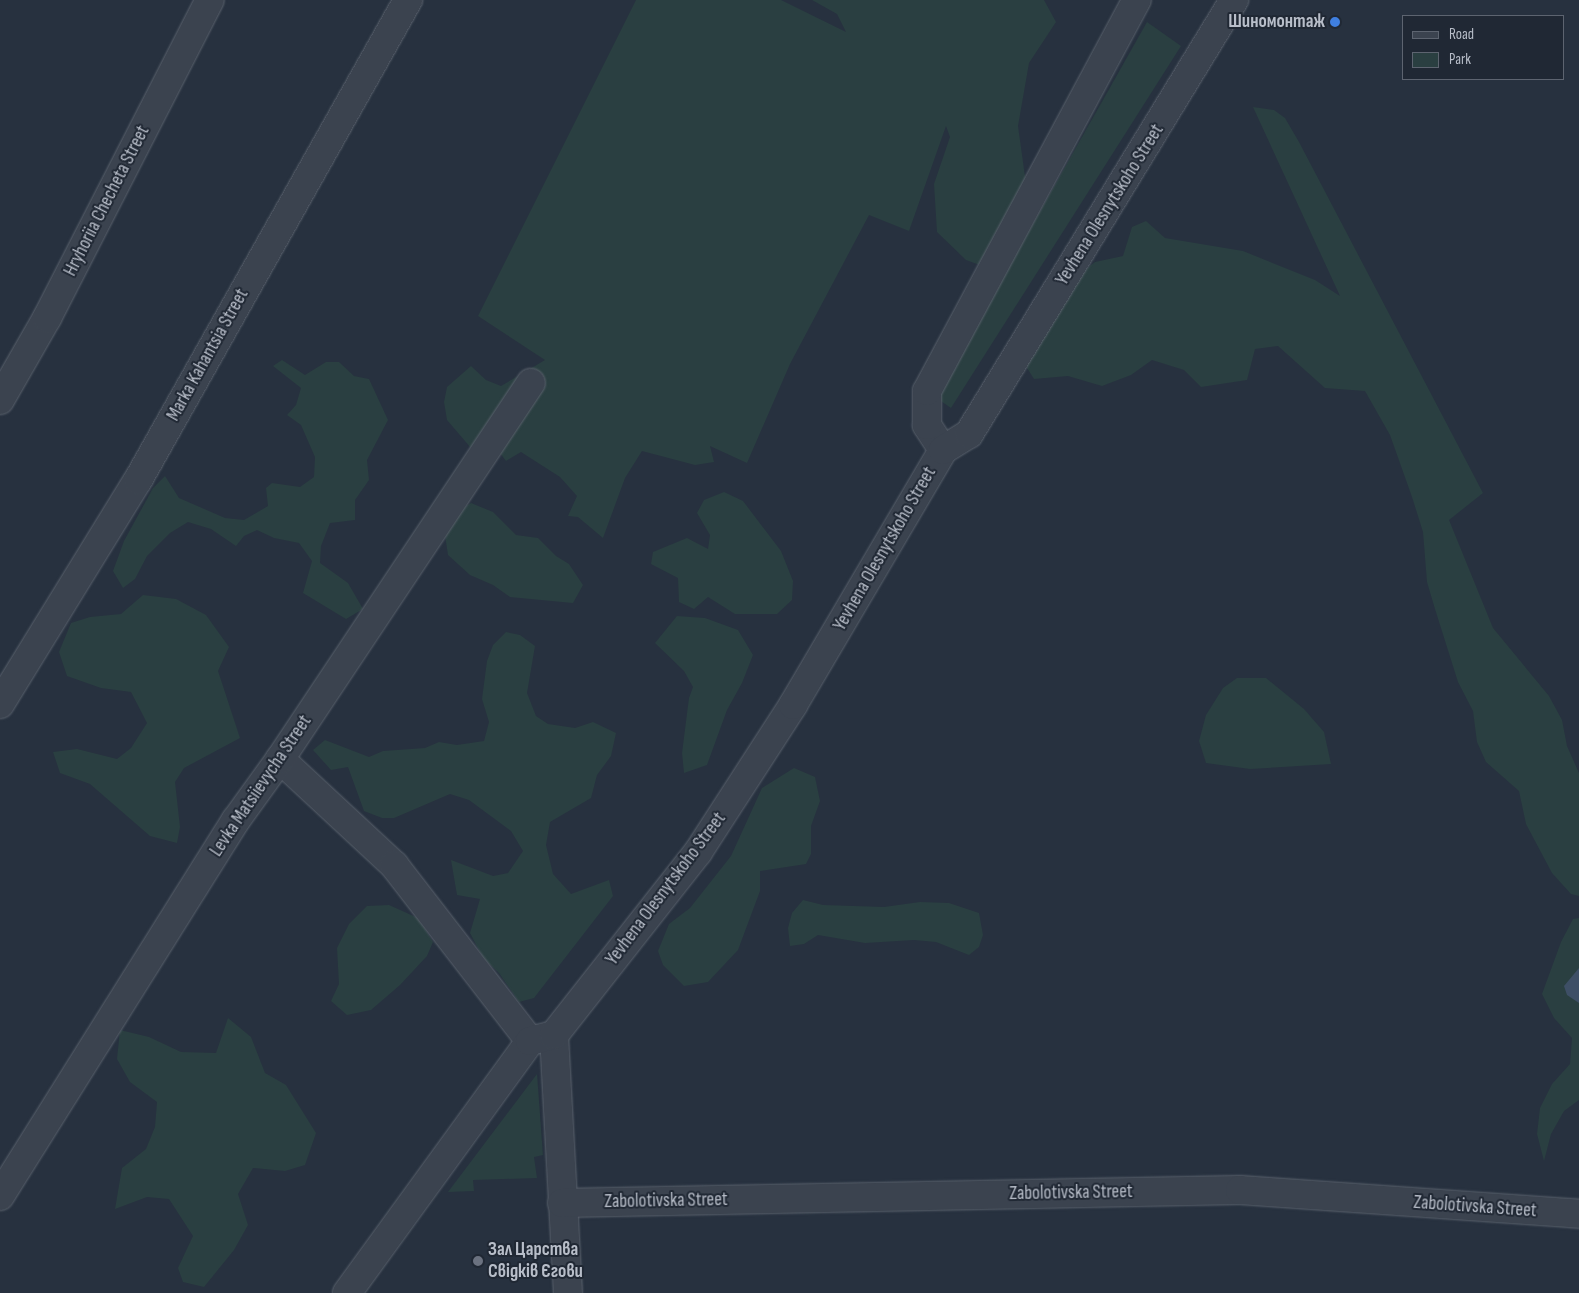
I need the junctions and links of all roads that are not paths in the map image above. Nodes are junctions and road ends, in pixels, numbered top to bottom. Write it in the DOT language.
graph roads {
  1 [pos="210,0"];
  2 [pos="408,0"];
  3 [pos="1138,0"];
  4 [pos="1234,0"];
  5 [pos="531,383"];
  6 [pos="0,400"];
  7 [pos="943,450"];
  8 [pos="0,704"];
  9 [pos="280,759"];
  10 [pos="542,1038"];
  11 [pos="0,1196"];
  12 [pos="562,1203"];
  13 [pos="1579,1214"];
  14 [pos="347,1293"];
  15 [pos="568,1293"];
  1 -- 6 [label="street, Hryhoriia Checheta Street"];
  2 -- 8 [label="street, Marka Kahantsia Street"];
  3 -- 7 [label="street, Yevhena Olesnytskoho Street"];
  4 -- 7 [label="street, Yevhena Olesnytskoho Street"];
  5 -- 9 [label="street, Levka Matsiievycha Street"];
  7 -- 10 [label="street, Yevhena Olesnytskoho Street"];
  9 -- 10 [label="street"];
  9 -- 11 [label="street, Levka Matsiievycha Street"];
  10 -- 12 [label="street"];
  10 -- 14 [label="street, Yevhena Olesnytskoho Street"];
  12 -- 13 [label="street, Zabolotivska Street"];
  12 -- 15 [label="street"];
}
